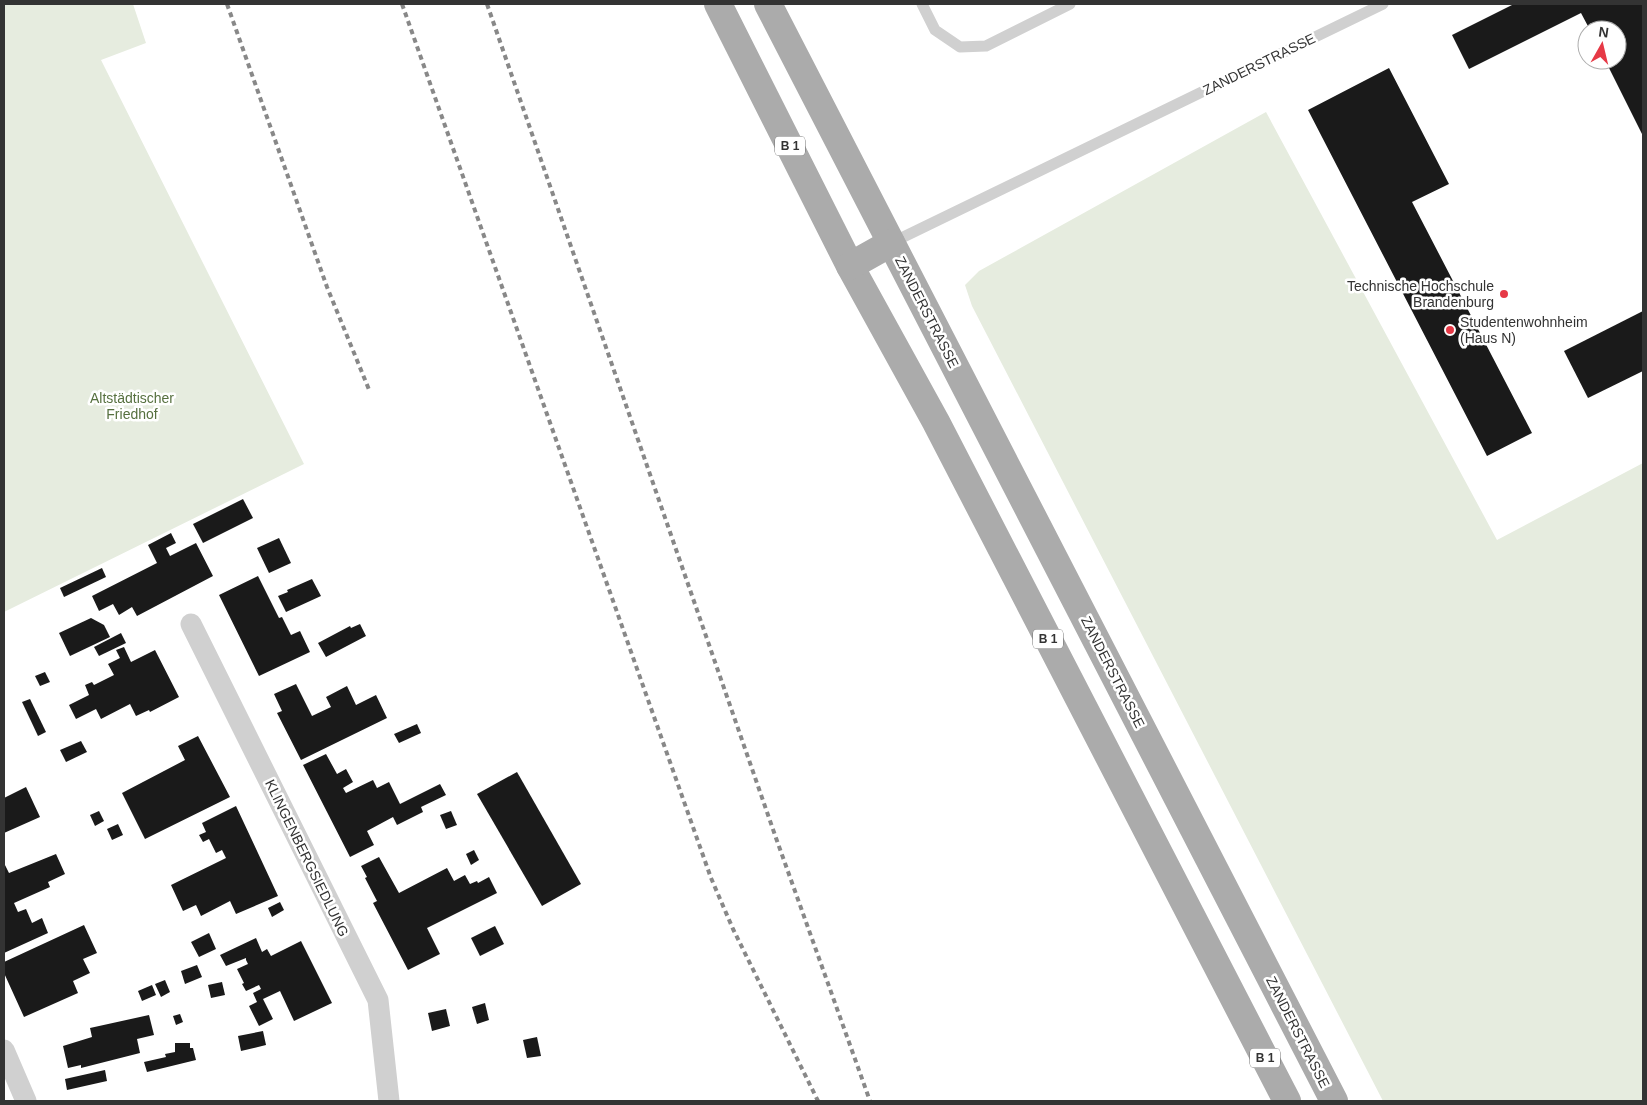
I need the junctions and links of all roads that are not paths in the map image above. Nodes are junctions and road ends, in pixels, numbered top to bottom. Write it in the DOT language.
graph roads {
  1 [pos="718,4"];
  2 [pos="768,4"];
  3 [pos="922,4"];
  4 [pos="1070,4"];
  5 [pos="1383,4"];
  6 [pos="891,243"];
  7 [pos="850,266"];
  8 [pos="191,624"];
  9 [pos="4,1050"];
  10 [pos="26,1101"];
  11 [pos="389,1101"];
  12 [pos="1287,1101"];
  13 [pos="1334,1101"];
  1 -- 7 [label="main road, B 1"];
  2 -- 6 [label="main road, ZANDERSTRASSE"];
  3 -- 4 [label="lane"];
  5 -- 6 [label="lane, ZANDERSTRASSE"];
  6 -- 7 [label="main road, ZANDERSTRASSE"];
  6 -- 13 [label="main road, ZANDERSTRASSE"];
  7 -- 12 [label="main road, B 1"];
  8 -- 11 [label="street, KLINGENBERGSIEDLUNG"];
  9 -- 10 [label="street"];
}
